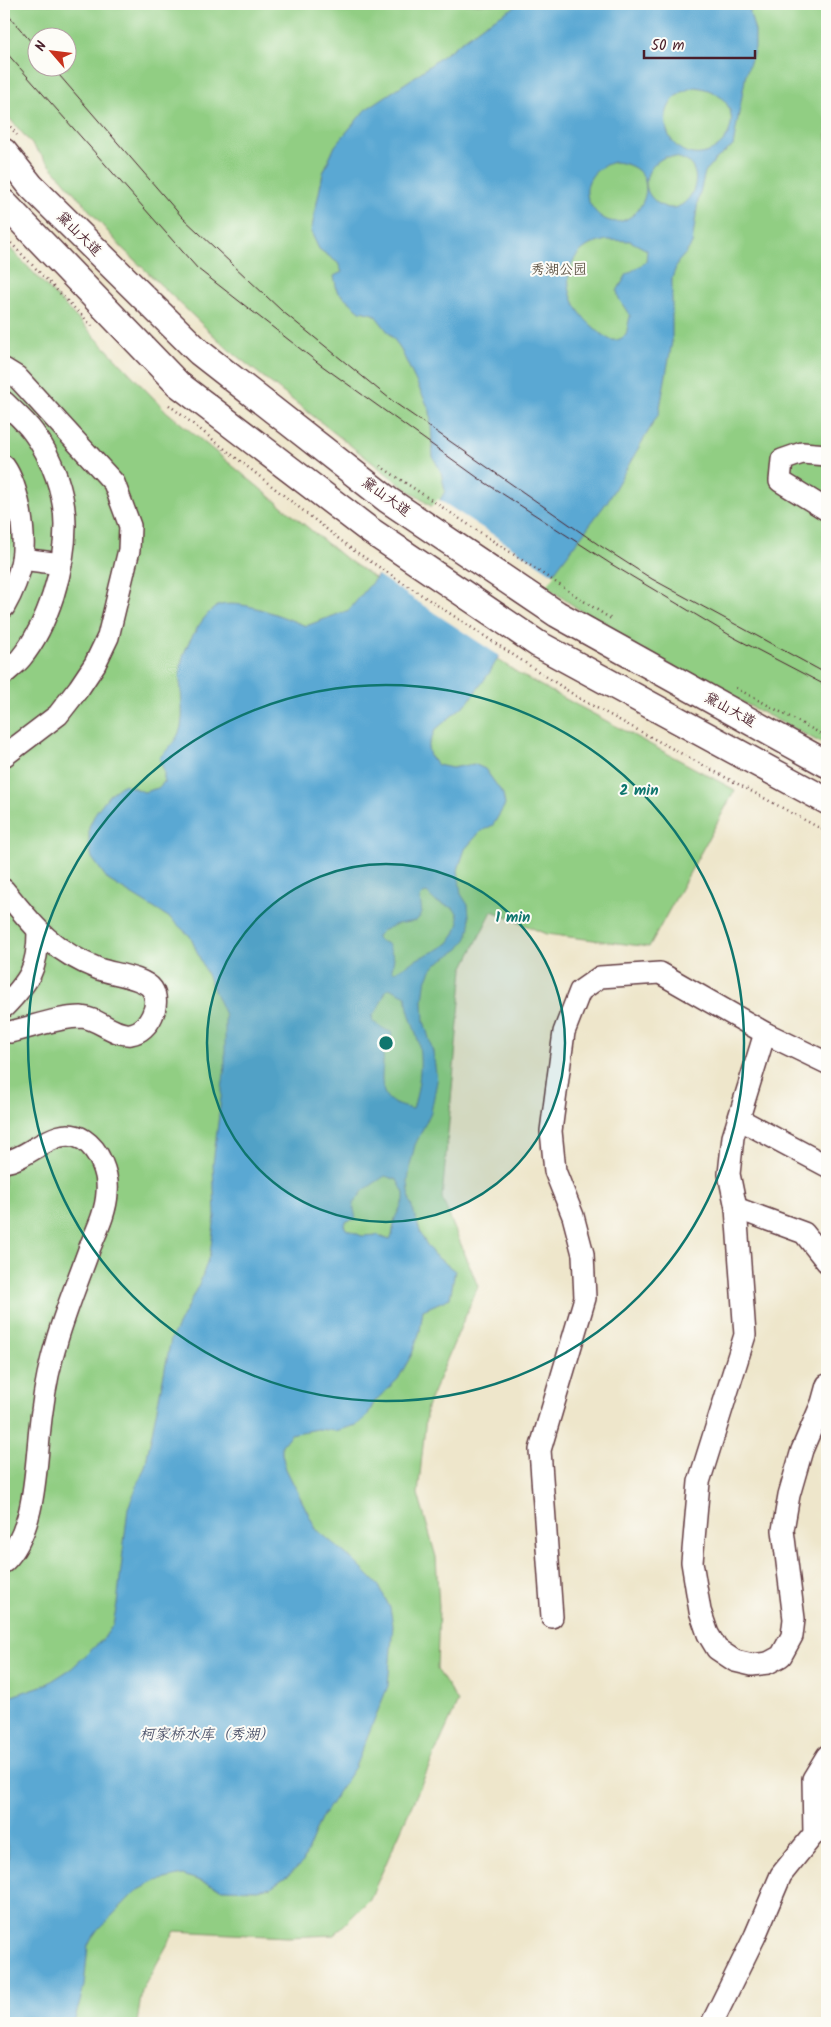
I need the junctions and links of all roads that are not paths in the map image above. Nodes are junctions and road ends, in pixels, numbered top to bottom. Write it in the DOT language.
graph roads {
  1 [pos="13,147"];
  2 [pos="4,203"];
  3 [pos="4,369"];
  4 [pos="4,402"];
  5 [pos="827,455"];
  6 [pos="4,466"];
  7 [pos="827,510"];
  8 [pos="22,559"];
  9 [pos="61,564"];
  10 [pos="4,607"];
  11 [pos="4,674"];
  12 [pos="4,756"];
  13 [pos="827,764"];
  14 [pos="827,801"];
  15 [pos="4,890"];
  16 [pos="38,932"];
  17 [pos="4,1007"];
  18 [pos="765,1033"];
  19 [pos="7,1038"];
  20 [pos="827,1063"];
  21 [pos="739,1119"];
  22 [pos="4,1162"];
  23 [pos="827,1166"];
  24 [pos="736,1208"];
  25 [pos="827,1262"];
  26 [pos="827,1385"];
  27 [pos="4,1562"];
  28 [pos="552,1616"];
  29 [pos="827,1756"];
  30 [pos="821,1837"];
  31 [pos="712,2023"];
  1 -- 13 [label="main road, 黛山大道"];
  2 -- 14 [label="main road"];
  3 -- 12 [label="street"];
  4 -- 9 [label="street"];
  5 -- 7 [label="street"];
  6 -- 8 [label="street"];
  8 -- 9 [label="street"];
  8 -- 10 [label="street"];
  9 -- 11 [label="street"];
  15 -- 16 [label="street"];
  16 -- 17 [label="street"];
  16 -- 19 [label="street"];
  17 -- 19 [label="street"];
  18 -- 20 [label="street"];
  18 -- 21 [label="street"];
  18 -- 28 [label="street"];
  21 -- 23 [label="street"];
  21 -- 24 [label="street"];
  22 -- 27 [label="street"];
  24 -- 25 [label="street"];
  24 -- 26 [label="street"];
  29 -- 30 [label="street"];
  30 -- 31 [label="street"];
}
